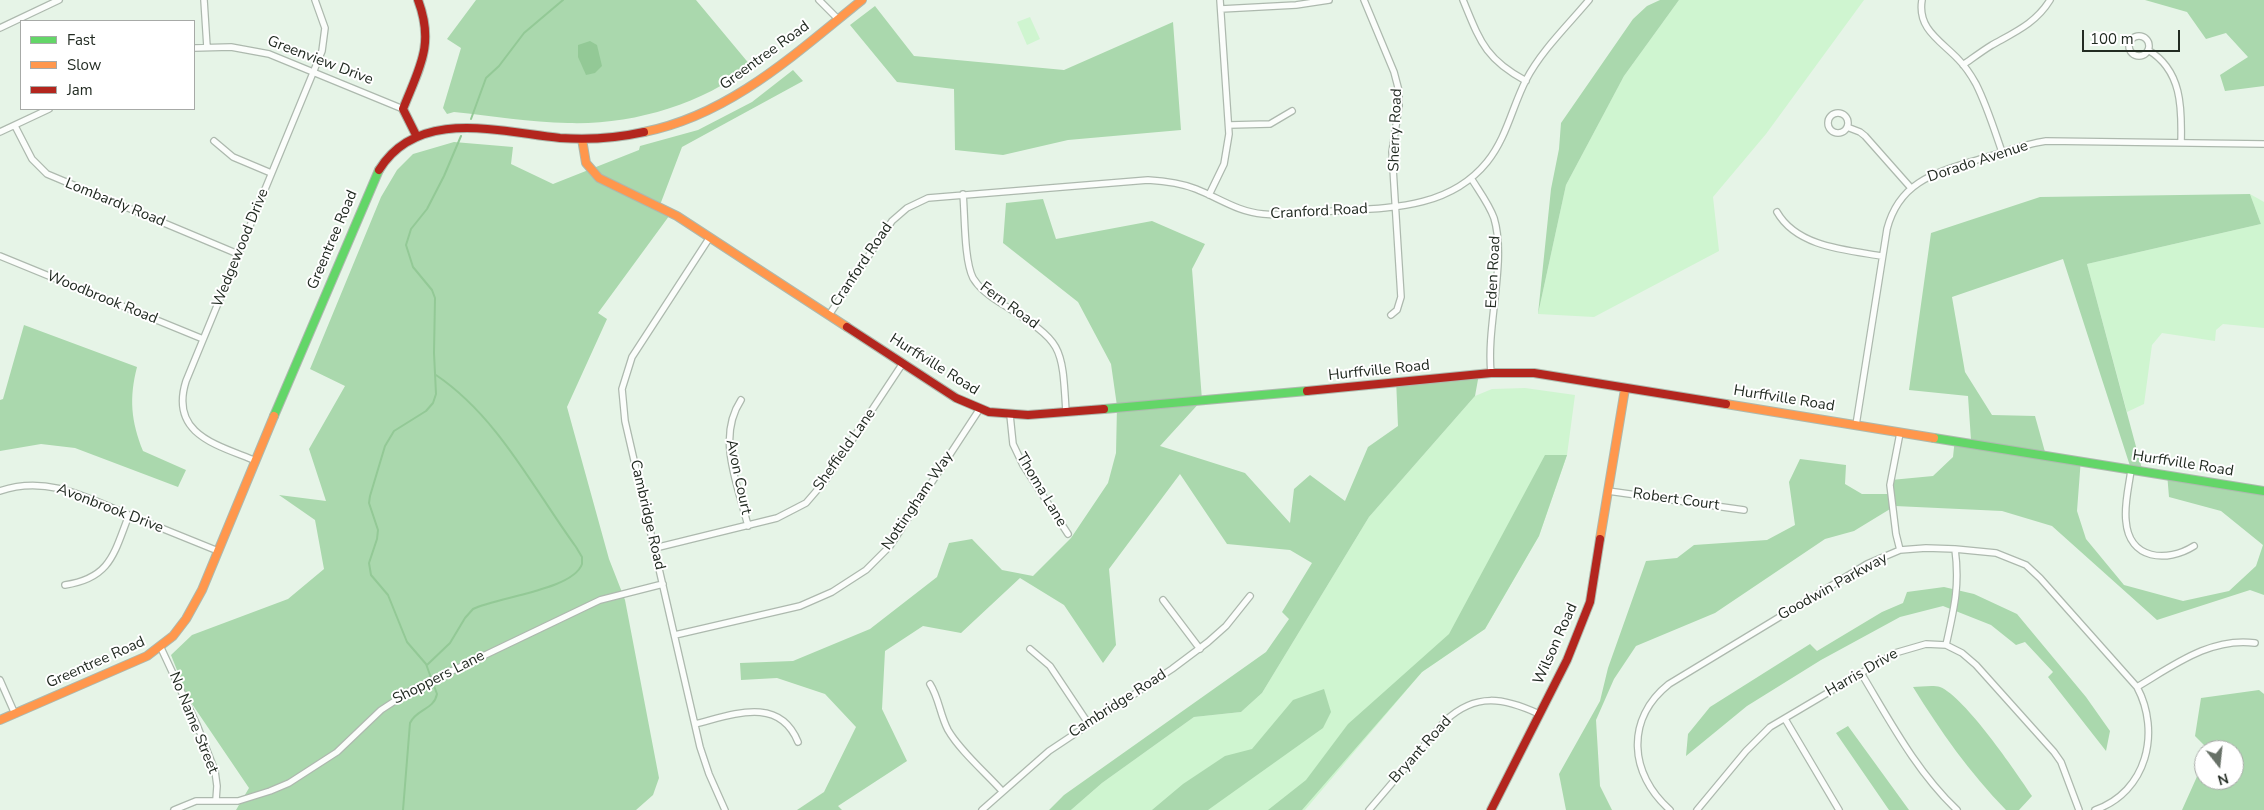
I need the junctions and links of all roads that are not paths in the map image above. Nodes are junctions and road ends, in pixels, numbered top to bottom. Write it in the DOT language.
graph roads {
  1 [pos="59,0"];
  2 [pos="204,0"];
  3 [pos="315,0"];
  4 [pos="418,0"];
  5 [pos="819,0"];
  6 [pos="862,0"];
  7 [pos="1220,0"];
  8 [pos="1329,0"];
  9 [pos="1364,0"];
  10 [pos="1463,0"];
  11 [pos="1589,0"];
  12 [pos="1922,0"];
  13 [pos="2050,0"];
  14 [pos="1221,9"];
  15 [pos="838,19"];
  16 [pos="0,28"];
  17 [pos="207,47"];
  18 [pos="195,48"];
  19 [pos="2148,50"];
  20 [pos="1963,65"];
  21 [pos="314,71"];
  22 [pos="1526,81"];
  23 [pos="403,109"];
  24 [pos="47,110"];
  25 [pos="1292,111"];
  26 [pos="1229,125"];
  27 [pos="15,126"];
  28 [pos="1847,127"];
  29 [pos="0,132"];
  30 [pos="418,137"];
  31 [pos="582,139"];
  32 [pos="214,142"];
  33 [pos="2181,143"];
  34 [pos="2264,144"];
  35 [pos="2002,152"];
  36 [pos="271,173"];
  37 [pos="1471,178"];
  38 [pos="1911,188"];
  39 [pos="963,194"];
  40 [pos="1209,195"];
  41 [pos="1396,207"];
  42 [pos="1777,212"];
  43 [pos="710,237"];
  44 [pos="238,254"];
  45 [pos="0,256"];
  46 [pos="1882,256"];
  47 [pos="829,315"];
  48 [pos="1391,315"];
  49 [pos="204,339"];
  50 [pos="903,363"];
  51 [pos="1491,373"];
  52 [pos="1625,389"];
  53 [pos="741,400"];
  54 [pos="979,410"];
  55 [pos="1066,412"];
  56 [pos="1010,415"];
  57 [pos="1856,425"];
  58 [pos="1900,433"];
  59 [pos="256,461"];
  60 [pos="2132,470"];
  61 [pos="0,491"];
  62 [pos="1608,491"];
  63 [pos="2264,491"];
  64 [pos="1744,510"];
  65 [pos="129,515"];
  66 [pos="748,526"];
  67 [pos="1068,534"];
  68 [pos="2194,546"];
  69 [pos="655,548"];
  70 [pos="1955,549"];
  71 [pos="1900,550"];
  72 [pos="218,551"];
  73 [pos="663,584"];
  74 [pos="65,585"];
  75 [pos="1250,596"];
  76 [pos="1163,600"];
  77 [pos="676,635"];
  78 [pos="2255,643"];
  79 [pos="1946,645"];
  80 [pos="161,648"];
  81 [pos="1030,649"];
  82 [pos="1200,649"];
  83 [pos="1861,673"];
  84 [pos="0,680"];
  85 [pos="930,684"];
  86 [pos="2137,687"];
  87 [pos="15,714"];
  88 [pos="1539,714"];
  89 [pos="1785,719"];
  90 [pos="0,720"];
  91 [pos="695,724"];
  92 [pos="1088,724"];
  93 [pos="798,742"];
  94 [pos="1002,791"];
  95 [pos="216,800"];
  96 [pos="174,810"];
  97 [pos="725,810"];
  98 [pos="982,810"];
  99 [pos="1369,810"];
  100 [pos="1491,810"];
  101 [pos="1670,810"];
  102 [pos="1697,810"];
  103 [pos="1839,810"];
  104 [pos="1957,810"];
  105 [pos="2079,810"];
  106 [pos="2095,810"];
  1 -- 16 [label="street"];
  2 -- 17 [label="street"];
  3 -- 21 [label="street, Wedgewood Drive"];
  4 -- 23 [label="street"];
  5 -- 15 [label="street"];
  6 -- 15 [label="street, Greentree Road"];
  7 -- 14 [label="street"];
  8 -- 14 [label="street"];
  9 -- 41 [label="street, Sherry Road"];
  10 -- 22 [label="street"];
  11 -- 22 [label="street, Cranford Road"];
  12 -- 20 [label="street"];
  13 -- 20 [label="street"];
  14 -- 26 [label="street"];
  15 -- 31 [label="street, Greentree Road"];
  17 -- 18 [label="street, Greenview Drive"];
  17 -- 21 [label="street, Greenview Drive"];
  19 -- 33 [label="street"];
  20 -- 35 [label="street"];
  21 -- 23 [label="street, Greenview Drive"];
  21 -- 36 [label="street, Wedgewood Drive"];
  22 -- 37 [label="street, Cranford Road"];
  23 -- 30 [label="street"];
  24 -- 27 [label="street"];
  25 -- 26 [label="street"];
  26 -- 40 [label="street"];
  27 -- 29 [label="street"];
  27 -- 44 [label="street, Lombardy Road"];
  28 -- 38 [label="street"];
  30 -- 31 [label="street, Greentree Road"];
  30 -- 59 [label="street, Greentree Road"];
  31 -- 43 [label="street, Hurffville Road"];
  32 -- 36 [label="street"];
  33 -- 34 [label="street, Dorado Avenue"];
  33 -- 35 [label="street, Dorado Avenue"];
  35 -- 38 [label="street, Dorado Avenue"];
  36 -- 44 [label="street, Wedgewood Drive"];
  37 -- 41 [label="street, Cranford Road"];
  37 -- 51 [label="street, Eden Road"];
  38 -- 46 [label="street, Dorado Avenue"];
  39 -- 40 [label="street, Cranford Road"];
  39 -- 47 [label="street, Cranford Road"];
  39 -- 55 [label="street, Fern Road"];
  40 -- 41 [label="street, Cranford Road"];
  41 -- 48 [label="street, Sherry Road"];
  42 -- 46 [label="street"];
  43 -- 47 [label="street, Hurffville Road"];
  43 -- 69 [label="street, Cambridge Road"];
  44 -- 49 [label="street, Wedgewood Drive"];
  45 -- 49 [label="street, Woodbrook Road"];
  46 -- 57 [label="street, Dorado Avenue"];
  47 -- 50 [label="street, Hurffville Road"];
  49 -- 59 [label="street, Wedgewood Drive"];
  50 -- 54 [label="street, Hurffville Road"];
  50 -- 66 [label="street, Sheffield Lane"];
  51 -- 52 [label="street, Hurffville Road"];
  51 -- 55 [label="street, Hurffville Road"];
  52 -- 57 [label="street, Hurffville Road"];
  52 -- 62 [label="street, Wilson Road"];
  53 -- 66 [label="street, Avon Court"];
  54 -- 56 [label="street, Hurffville Road"];
  54 -- 77 [label="street, Nottingham Way"];
  55 -- 56 [label="street, Hurffville Road"];
  56 -- 67 [label="street, Thoma Lane"];
  57 -- 58 [label="street, Hurffville Road"];
  58 -- 60 [label="street, Hurffville Road"];
  58 -- 71 [label="street"];
  59 -- 72 [label="street, Greentree Road"];
  60 -- 63 [label="street, Hurffville Road"];
  60 -- 68 [label="street"];
  61 -- 65 [label="street, Avonbrook Drive"];
  62 -- 64 [label="street, Robert Court"];
  62 -- 88 [label="street, Wilson Road"];
  65 -- 72 [label="street, Avonbrook Drive"];
  65 -- 74 [label="street"];
  66 -- 69 [label="street, Sheffield Lane"];
  69 -- 73 [label="street, Cambridge Road"];
  70 -- 71 [label="street, Goodwin Parkway"];
  70 -- 79 [label="street"];
  70 -- 86 [label="street, Goodwin Parkway"];
  71 -- 101 [label="street, Goodwin Parkway"];
  72 -- 80 [label="street, Greentree Road"];
  73 -- 77 [label="street, Cambridge Road"];
  73 -- 95 [label="street, Shoppers Lane"];
  75 -- 82 [label="street, Cambridge Road"];
  76 -- 82 [label="street"];
  77 -- 91 [label="street, Cambridge Road"];
  78 -- 86 [label="street"];
  79 -- 83 [label="street, Harris Drive"];
  79 -- 105 [label="street"];
  80 -- 87 [label="street, Greentree Road"];
  80 -- 95 [label="street, No Name Street"];
  81 -- 92 [label="street"];
  82 -- 92 [label="street, Cambridge Road"];
  83 -- 89 [label="street, Harris Drive"];
  83 -- 104 [label="street"];
  84 -- 87 [label="street"];
  85 -- 94 [label="street"];
  86 -- 106 [label="street, Goodwin Parkway"];
  87 -- 90 [label="street, Greentree Road"];
  88 -- 99 [label="street, Bryant Road"];
  88 -- 100 [label="street, Wilson Road"];
  89 -- 102 [label="street, Harris Drive"];
  89 -- 103 [label="street"];
  91 -- 93 [label="street"];
  91 -- 97 [label="street, Cambridge Road"];
  92 -- 94 [label="street, Cambridge Road"];
  94 -- 98 [label="street, Cambridge Road"];
  95 -- 96 [label="street, Shoppers Lane"];
}
